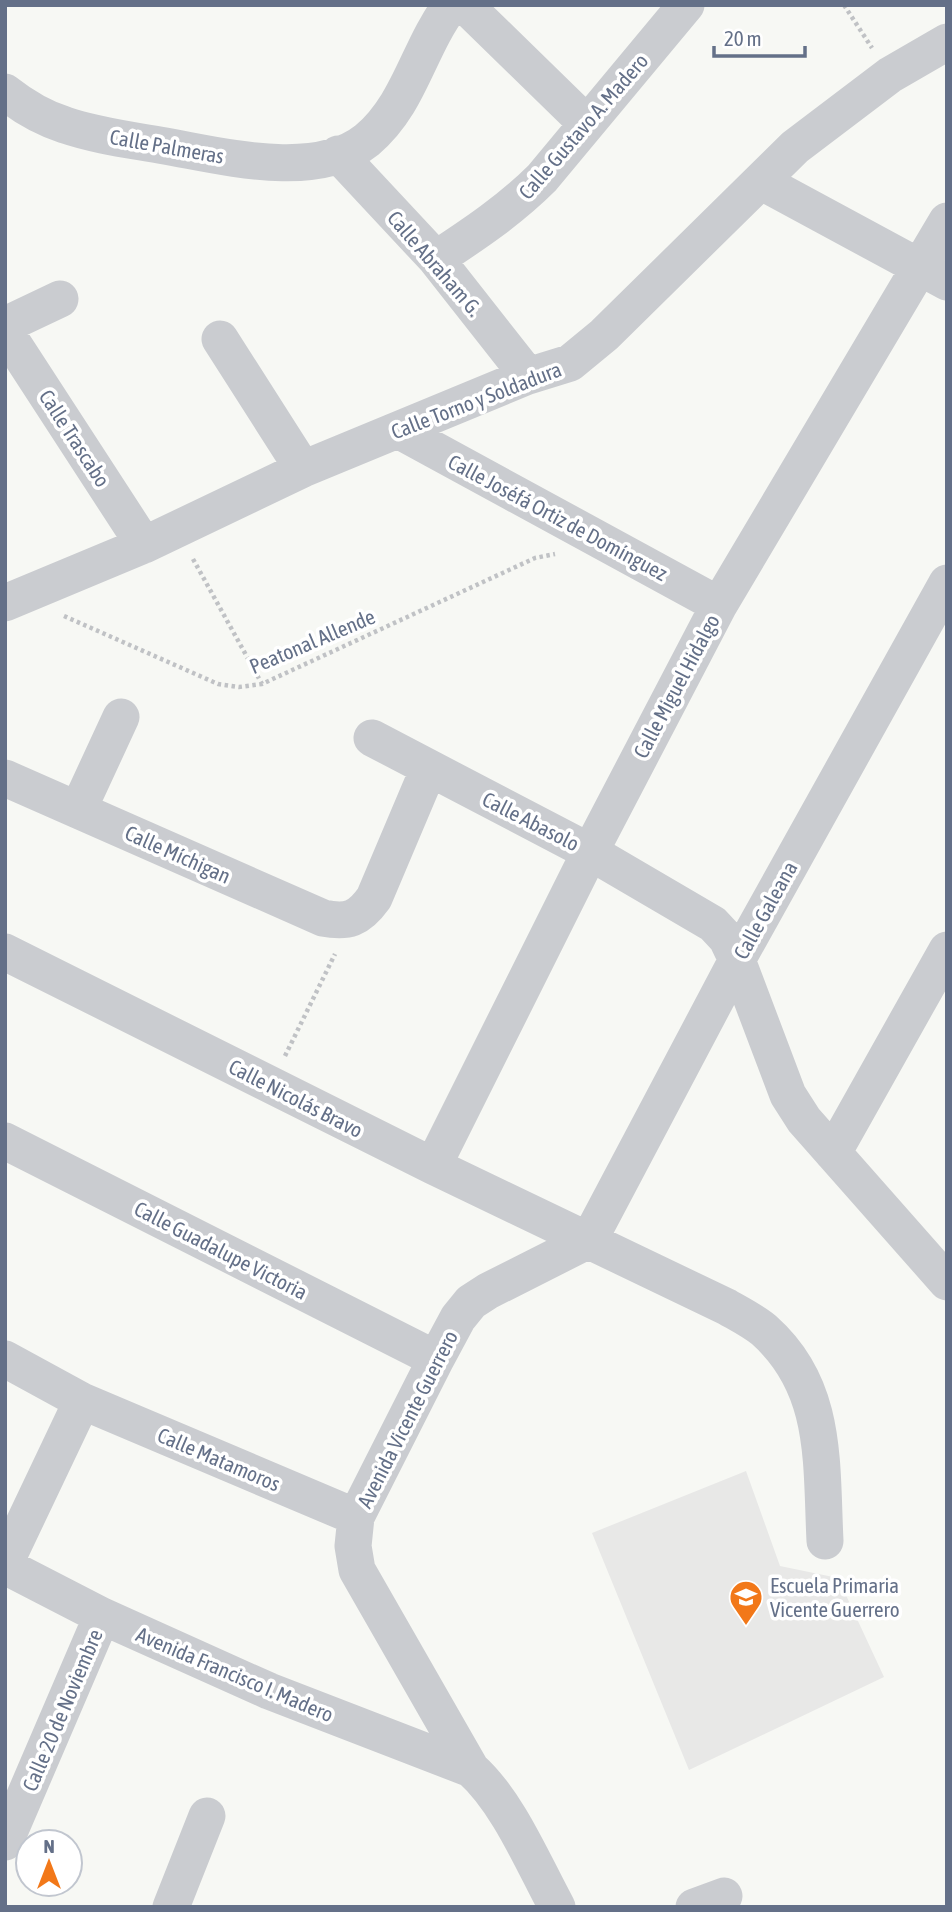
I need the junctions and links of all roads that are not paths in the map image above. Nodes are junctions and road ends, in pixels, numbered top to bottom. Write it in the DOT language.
graph roads {
  1 [pos="685,5"];
  2 [pos="442,10"];
  3 [pos="947,42"];
  4 [pos="5,92"];
  5 [pos="586,123"];
  6 [pos="338,155"];
  7 [pos="762,182"];
  8 [pos="947,221"];
  9 [pos="436,260"];
  10 [pos="933,274"];
  11 [pos="60,299"];
  12 [pos="5,325"];
  13 [pos="5,331"];
  14 [pos="220,339"];
  15 [pos="528,376"];
  16 [pos="398,430"];
  17 [pos="303,469"];
  18 [pos="144,545"];
  19 [pos="947,583"];
  20 [pos="13,600"];
  21 [pos="719,605"];
  22 [pos="121,717"];
  23 [pos="372,738"];
  24 [pos="429,768"];
  25 [pos="5,778"];
  26 [pos="78,810"];
  27 [pos="590,852"];
  28 [pos="947,950"];
  29 [pos="5,952"];
  30 [pos="737,960"];
  31 [pos="5,1141"];
  32 [pos="833,1153"];
  33 [pos="433,1166"];
  34 [pos="589,1240"];
  35 [pos="947,1282"];
  36 [pos="5,1359"];
  37 [pos="436,1359"];
  38 [pos="82,1401"];
  39 [pos="356,1517"];
  40 [pos="825,1541"];
  41 [pos="5,1565"];
  42 [pos="102,1616"];
  43 [pos="471,1769"];
  44 [pos="207,1816"];
  45 [pos="5,1842"];
  46 [pos="171,1907"];
  47 [pos="557,1907"];
  1 -- 5 [label="street, Calle Gustavo A. Madero"];
  2 -- 5 [label="street"];
  2 -- 6 [label="street, Calle Palmeras"];
  3 -- 7 [label="street, Calle Torno y Soldadura"];
  4 -- 6 [label="street, Calle Palmeras"];
  5 -- 9 [label="street, Calle Gustavo A. Madero"];
  6 -- 9 [label="street, Calle Abraham G."];
  7 -- 10 [label="street"];
  7 -- 15 [label="street, Calle Torno y Soldadura"];
  8 -- 10 [label="street, Calle Miguel Hidalgo"];
  9 -- 15 [label="street, Calle Abraham G."];
  10 -- 21 [label="street, Calle Miguel Hidalgo"];
  11 -- 12 [label="street"];
  13 -- 18 [label="street, Calle Trascabo"];
  14 -- 17 [label="street"];
  15 -- 16 [label="street, Calle Torno y Soldadura"];
  16 -- 17 [label="street, Calle Torno y Soldadura"];
  16 -- 21 [label="street, Calle Joséfá Ortiz de Domínguez"];
  17 -- 18 [label="street, Calle Torno y Soldadura"];
  18 -- 20 [label="street, Calle Torno y Soldadura"];
  19 -- 30 [label="street, Calle Galeana"];
  21 -- 27 [label="street, Calle Miguel Hidalgo"];
  22 -- 26 [label="street"];
  23 -- 24 [label="street, Calle Abasolo"];
  24 -- 26 [label="street, Calle Míchigan"];
  24 -- 27 [label="street, Calle Abasolo"];
  25 -- 26 [label="street, Calle Míchigan"];
  27 -- 30 [label="street, Calle Abasolo"];
  27 -- 33 [label="street, Calle Miguel Hidalgo"];
  28 -- 32 [label="street"];
  29 -- 33 [label="street, Calle Nicolás Bravo"];
  30 -- 32 [label="street, Calle Abasolo"];
  30 -- 34 [label="street, Calle Galeana"];
  31 -- 37 [label="street, Calle Guadalupe Victoria"];
  32 -- 35 [label="street, Calle Abasolo"];
  33 -- 34 [label="street, Calle Nicolás Bravo"];
  34 -- 37 [label="street, Avenida Vicente Guerrero"];
  34 -- 40 [label="street, Calle Nicolás Bravo"];
  36 -- 38 [label="street, Calle Matamoros"];
  37 -- 39 [label="street, Avenida Vicente Guerrero"];
  38 -- 39 [label="street, Calle Matamoros"];
  38 -- 41 [label="street"];
  39 -- 43 [label="street, Avenida Vicente Guerrero"];
  41 -- 42 [label="street, Avenida Francisco I. Madero"];
  42 -- 43 [label="street, Avenida Francisco I. Madero"];
  42 -- 45 [label="street, Calle 20 de Noviembre"];
  43 -- 47 [label="street"];
  44 -- 46 [label="street"];
}
